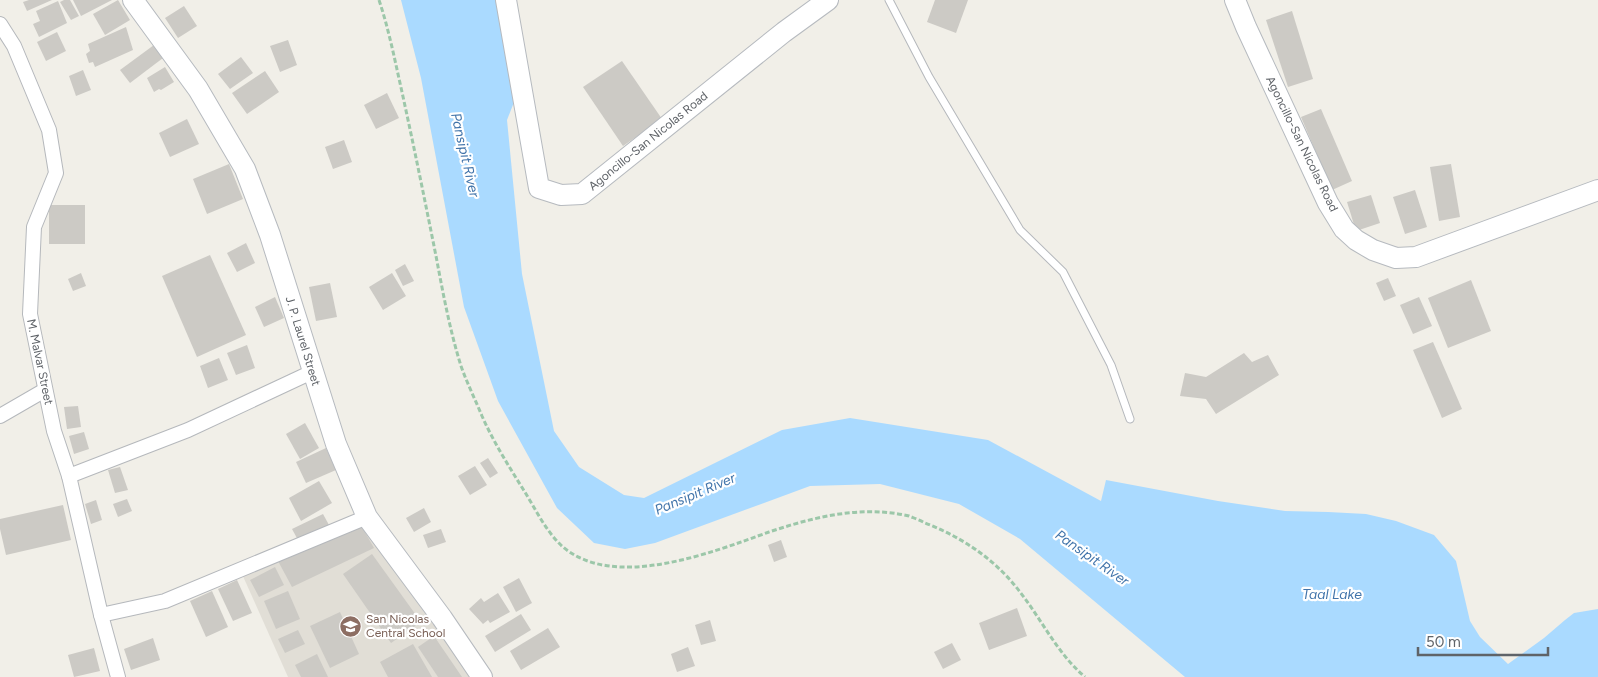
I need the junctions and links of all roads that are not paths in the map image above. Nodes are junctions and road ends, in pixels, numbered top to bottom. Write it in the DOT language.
graph roads {
  1 [pos="133,0"];
  2 [pos="506,0"];
  3 [pos="828,0"];
  4 [pos="890,0"];
  5 [pos="1235,0"];
  6 [pos="0,24"];
  7 [pos="1598,190"];
  8 [pos="312,372"];
  9 [pos="45,390"];
  10 [pos="0,416"];
  11 [pos="1130,419"];
  12 [pos="69,476"];
  13 [pos="367,517"];
  14 [pos="101,615"];
  15 [pos="118,677"];
  16 [pos="482,677"];
  1 -- 8 [label="main road, J. P. Laurel Street"];
  2 -- 3 [label="main road, Agoncillo-San Nicolas Road"];
  4 -- 11 [label="lane"];
  5 -- 7 [label="main road, Agoncillo-San Nicolas Road"];
  6 -- 9 [label="street, M. Malvar Street"];
  8 -- 12 [label="street"];
  8 -- 13 [label="main road, J. P. Laurel Street"];
  9 -- 10 [label="street"];
  9 -- 12 [label="street, M. Malvar Street"];
  12 -- 14 [label="street, M. Malvar Street"];
  13 -- 14 [label="street"];
  13 -- 16 [label="main road, J. P. Laurel Street"];
  14 -- 15 [label="street, M. Malvar Street"];
}
